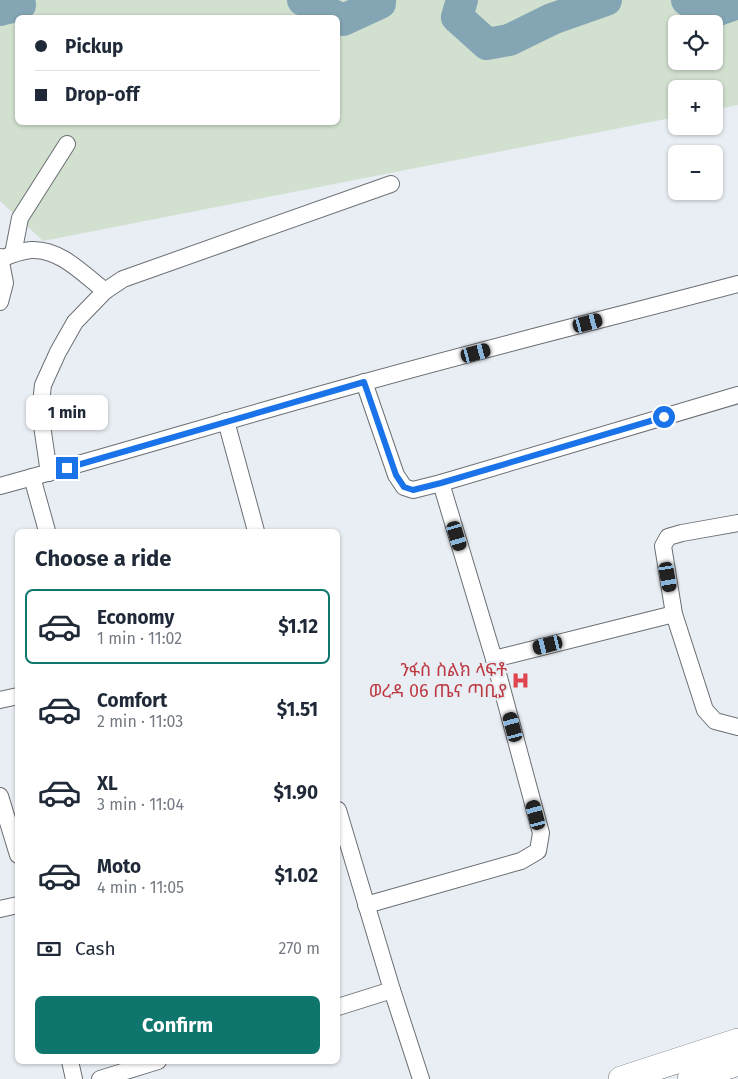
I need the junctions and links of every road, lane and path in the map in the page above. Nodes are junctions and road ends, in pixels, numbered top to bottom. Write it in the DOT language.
graph roads {
  1 [pos="67,144"];
  2 [pos="391,184"];
  3 [pos="5,256"];
  4 [pos="738,284"];
  5 [pos="104,291"];
  6 [pos="0,302"];
  7 [pos="364,382"];
  8 [pos="738,396"];
  9 [pos="226,421"];
  10 [pos="49,473"];
  11 [pos="32,477"];
  12 [pos="441,483"];
  13 [pos="0,486"];
  14 [pos="738,523"];
  15 [pos="46,529"];
  16 [pos="255,529"];
  17 [pos="674,614"];
  18 [pos="494,659"];
  19 [pos="15,697"];
  20 [pos="0,700"];
  21 [pos="738,727"];
  22 [pos="0,796"];
  23 [pos="340,821"];
  24 [pos="15,846"];
  25 [pos="366,904"];
  26 [pos="15,906"];
  27 [pos="0,909"];
  28 [pos="392,990"];
  29 [pos="340,1006"];
  30 [pos="738,1042"];
  31 [pos="738,1063"];
  32 [pos="71,1064"];
  33 [pos="148,1064"];
  34 [pos="74,1079"];
  35 [pos="100,1079"];
  36 [pos="421,1079"];
  37 [pos="621,1079"];
  38 [pos="690,1079"];
  1 -- 3 [label="street"];
  2 -- 5 [label="street"];
  3 -- 5 [label="street"];
  3 -- 6 [label="street"];
  4 -- 7 [label="street"];
  5 -- 10 [label="street"];
  7 -- 9 [label="street"];
  7 -- 12 [label="street"];
  8 -- 12 [label="street"];
  9 -- 10 [label="street"];
  9 -- 16 [label="street"];
  10 -- 11 [label="street"];
  11 -- 13 [label="street"];
  11 -- 15 [label="street"];
  12 -- 18 [label="street"];
  14 -- 17 [label="street"];
  17 -- 18 [label="street"];
  17 -- 21 [label="street"];
  18 -- 25 [label="street"];
  19 -- 20 [label="street"];
  22 -- 24 [label="street"];
  23 -- 25 [label="street"];
  25 -- 28 [label="street"];
  26 -- 27 [label="street"];
  28 -- 29 [label="street"];
  28 -- 36 [label="street"];
  30 -- 37 [label="main road"];
  31 -- 38 [label="main road"];
  32 -- 34 [label="street"];
  33 -- 35 [label="street"];
}
